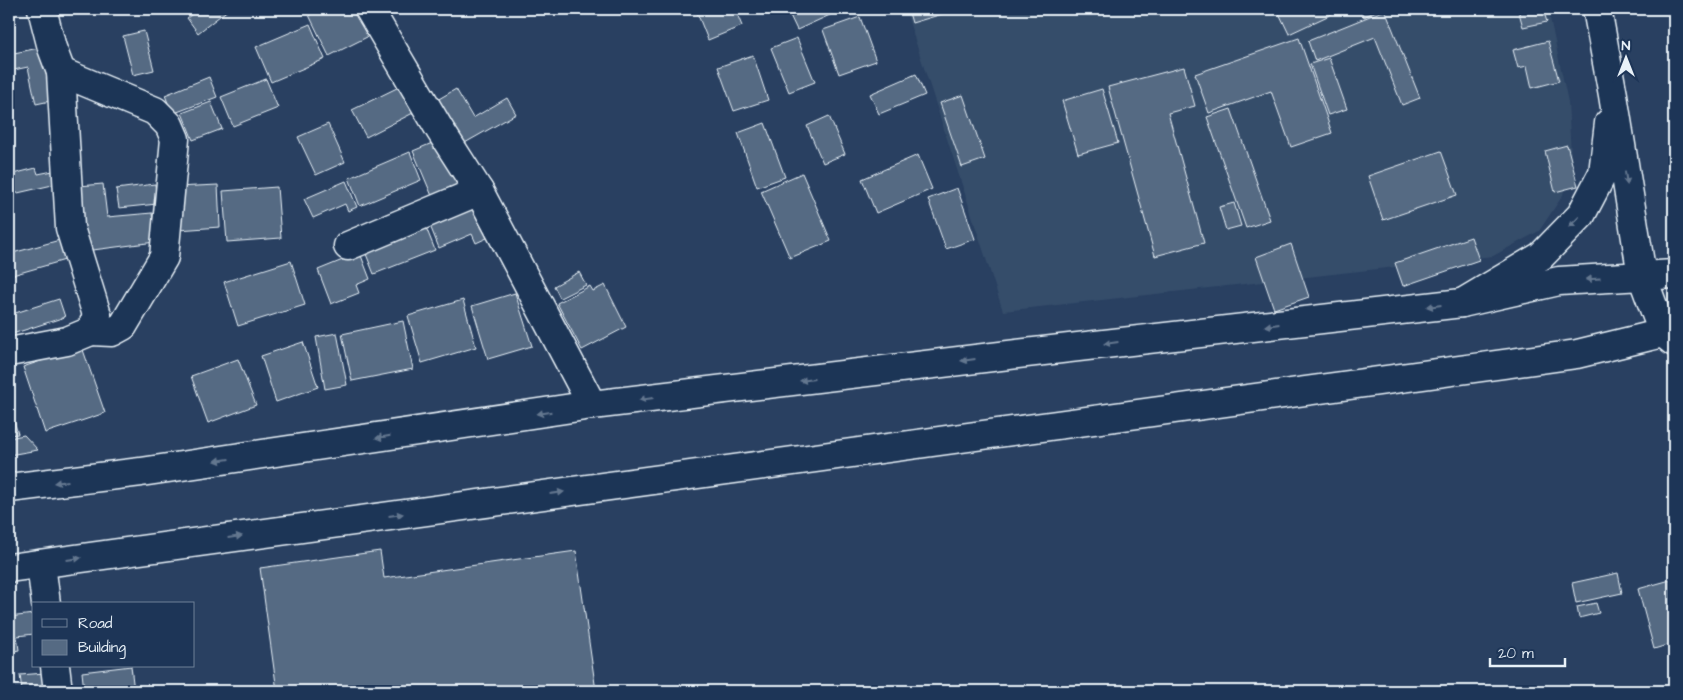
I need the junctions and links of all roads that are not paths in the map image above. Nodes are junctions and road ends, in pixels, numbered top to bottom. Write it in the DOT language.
graph roads {
  1 [pos="42,9"];
  2 [pos="369,9"];
  3 [pos="1597,9"];
  4 [pos="61,72"];
  5 [pos="1613,95"];
  6 [pos="479,191"];
  7 [pos="348,246"];
  8 [pos="1674,274"];
  9 [pos="1642,276"];
  10 [pos="1462,303"];
  11 [pos="91,331"];
  12 [pos="1671,335"];
  13 [pos="9,352"];
  14 [pos="592,405"];
  15 [pos="9,488"];
  16 [pos="41,564"];
  17 [pos="9,568"];
  18 [pos="46,602"];
  19 [pos="55,668"];
  20 [pos="58,691"];
  1 -- 4 [label="street"];
  2 -- 6 [label="street"];
  3 -- 5 [label="street"];
  4 -- 11 [label="street"];
  4 -- 11 [label="street"];
  5 -- 9 [label="street, one-way"];
  5 -- 10 [label="street, one-way"];
  6 -- 7 [label="street"];
  6 -- 14 [label="street"];
  8 -- 9 [label="street"];
  9 -- 10 [label="street, one-way"];
  9 -- 12 [label="street"];
  10 -- 14 [label="street, one-way"];
  11 -- 13 [label="street"];
  16 -- 12 [label="street, one-way"];
  14 -- 15 [label="street, one-way"];
  16 -- 17 [label="street"];
  16 -- 18 [label="street"];
  19 -- 20 [label="street"];
}
